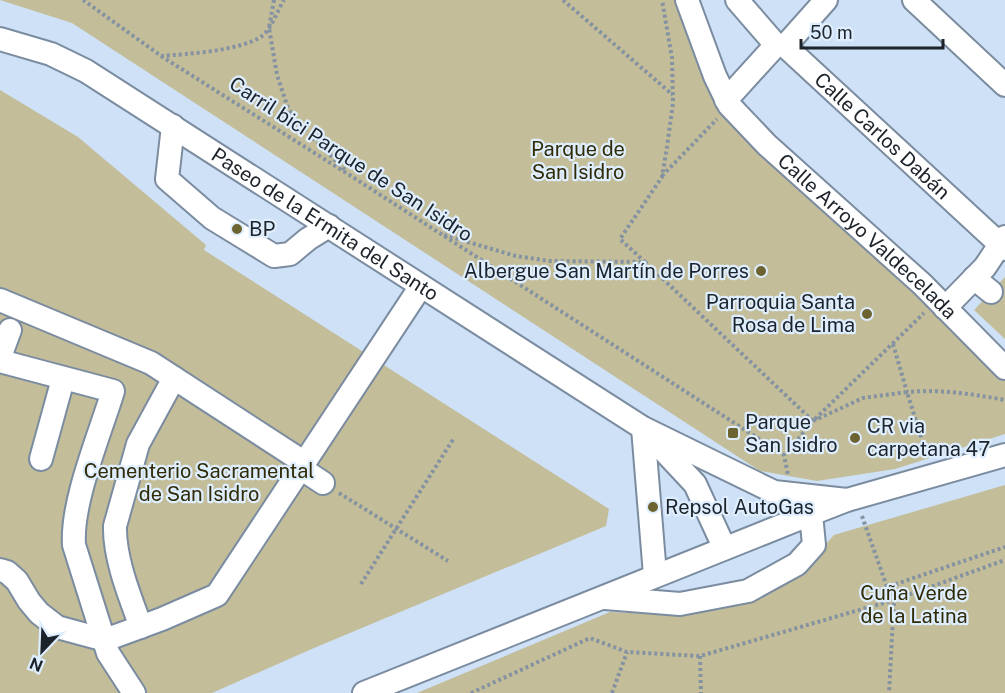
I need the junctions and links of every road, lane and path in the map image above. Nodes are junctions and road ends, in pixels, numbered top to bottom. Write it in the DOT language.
graph roads {
  1 [pos="82,0"];
  2 [pos="92,0"];
  3 [pos="274,0"];
  4 [pos="284,0"];
  5 [pos="563,0"];
  6 [pos="662,0"];
  7 [pos="687,0"];
  8 [pos="737,0"];
  9 [pos="826,0"];
  10 [pos="914,0"];
  11 [pos="90,5"];
  12 [pos="269,28"];
  13 [pos="0,39"];
  14 [pos="780,46"];
  15 [pos="161,57"];
  16 [pos="1005,85"];
  17 [pos="673,95"];
  18 [pos="726,106"];
  19 [pos="173,126"];
  20 [pos="351,176"];
  21 [pos="662,177"];
  22 [pos="329,226"];
  23 [pos="439,234"];
  24 [pos="1003,244"];
  25 [pos="645,262"];
  26 [pos="421,286"];
  27 [pos="0,300"];
  28 [pos="945,308"];
  29 [pos="923,314"];
  30 [pos="10,330"];
  31 [pos="893,344"];
  32 [pos="0,359"];
  33 [pos="1005,368"];
  34 [pos="174,378"];
  35 [pos="63,379"];
  36 [pos="907,392"];
  37 [pos="1005,400"];
  38 [pos="813,422"];
  39 [pos="643,428"];
  40 [pos="454,438"];
  41 [pos="784,455"];
  42 [pos="1005,455"];
  43 [pos="41,459"];
  44 [pos="304,466"];
  45 [pos="933,476"];
  46 [pos="323,483"];
  47 [pos="783,493"];
  48 [pos="851,499"];
  49 [pos="811,513"];
  50 [pos="395,530"];
  51 [pos="724,547"];
  52 [pos="1005,547"];
  53 [pos="1005,560"];
  54 [pos="448,561"];
  55 [pos="0,570"];
  56 [pos="655,575"];
  57 [pos="361,584"];
  58 [pos="886,587"];
  59 [pos="600,597"];
  60 [pos="894,600"];
  61 [pos="141,627"];
  62 [pos="105,640"];
  63 [pos="627,652"];
  64 [pos="700,656"];
  65 [pos="134,693"];
  66 [pos="364,693"];
  67 [pos="471,693"];
  68 [pos="612,693"];
  69 [pos="701,693"];
  70 [pos="889,693"];
  1 -- 11 [label="path, Carril bici Parque de San Isidro"];
  2 -- 11 [label="path"];
  3 -- 12 [label="path"];
  4 -- 12 [label="path"];
  5 -- 17 [label="path"];
  6 -- 17 [label="path"];
  7 -- 18 [label="street"];
  8 -- 14 [label="street, Calle Carlos Dabán"];
  9 -- 14 [label="street"];
  10 -- 16 [label="street"];
  11 -- 15 [label="path, Carril bici Parque de San Isidro"];
  12 -- 15 [label="path"];
  12 -- 20 [label="path"];
  13 -- 19 [label="street, Paseo de la Ermita del Santo"];
  14 -- 18 [label="street"];
  14 -- 24 [label="street, Calle Carlos Dabán"];
  15 -- 20 [label="path, Carril bici Parque de San Isidro"];
  17 -- 21 [label="path"];
  18 -- 21 [label="path"];
  18 -- 28 [label="street, Calle Arroyo Valdecelada"];
  19 -- 22 [label="street, Paseo de la Ermita del Santo"];
  19 -- 22 [label="street"];
  20 -- 23 [label="path, Carril bici Parque de San Isidro"];
  21 -- 25 [label="path"];
  22 -- 26 [label="street, Paseo de la Ermita del Santo"];
  23 -- 25 [label="path"];
  23 -- 41 [label="path, Carril bici Parque de San Isidro"];
  24 -- 28 [label="street"];
  25 -- 38 [label="path"];
  26 -- 39 [label="street, Paseo de la Ermita del Santo"];
  26 -- 44 [label="street"];
  27 -- 34 [label="street"];
  28 -- 33 [label="street, Calle Arroyo Valdecelada"];
  29 -- 31 [label="path"];
  30 -- 32 [label="street"];
  31 -- 36 [label="path"];
  31 -- 38 [label="path"];
  32 -- 35 [label="street"];
  34 -- 44 [label="street"];
  34 -- 61 [label="street"];
  35 -- 43 [label="street"];
  35 -- 62 [label="street"];
  36 -- 37 [label="path"];
  36 -- 38 [label="path"];
  36 -- 45 [label="path"];
  38 -- 41 [label="path"];
  39 -- 47 [label="street, Paseo de la Ermita del Santo"];
  39 -- 51 [label="street, Paseo de la Ermita del Santo"];
  39 -- 56 [label="street"];
  40 -- 50 [label="path"];
  41 -- 47 [label="path"];
  42 -- 45 [label="street"];
  44 -- 46 [label="street"];
  44 -- 61 [label="street"];
  45 -- 48 [label="street"];
  46 -- 50 [label="path"];
  47 -- 48 [label="street, Paseo de la Ermita del Santo"];
  47 -- 49 [label="street"];
  48 -- 49 [label="street"];
  48 -- 58 [label="path"];
  49 -- 51 [label="street"];
  49 -- 59 [label="street"];
  50 -- 54 [label="path"];
  50 -- 57 [label="path"];
  51 -- 56 [label="street"];
  52 -- 58 [label="path"];
  53 -- 60 [label="path"];
  55 -- 62 [label="street"];
  56 -- 59 [label="street"];
  58 -- 60 [label="path"];
  59 -- 66 [label="street"];
  60 -- 64 [label="path"];
  60 -- 70 [label="path"];
  61 -- 62 [label="street"];
  62 -- 65 [label="street"];
  63 -- 64 [label="path"];
  63 -- 67 [label="path"];
  63 -- 68 [label="path"];
  64 -- 69 [label="path"];
}
